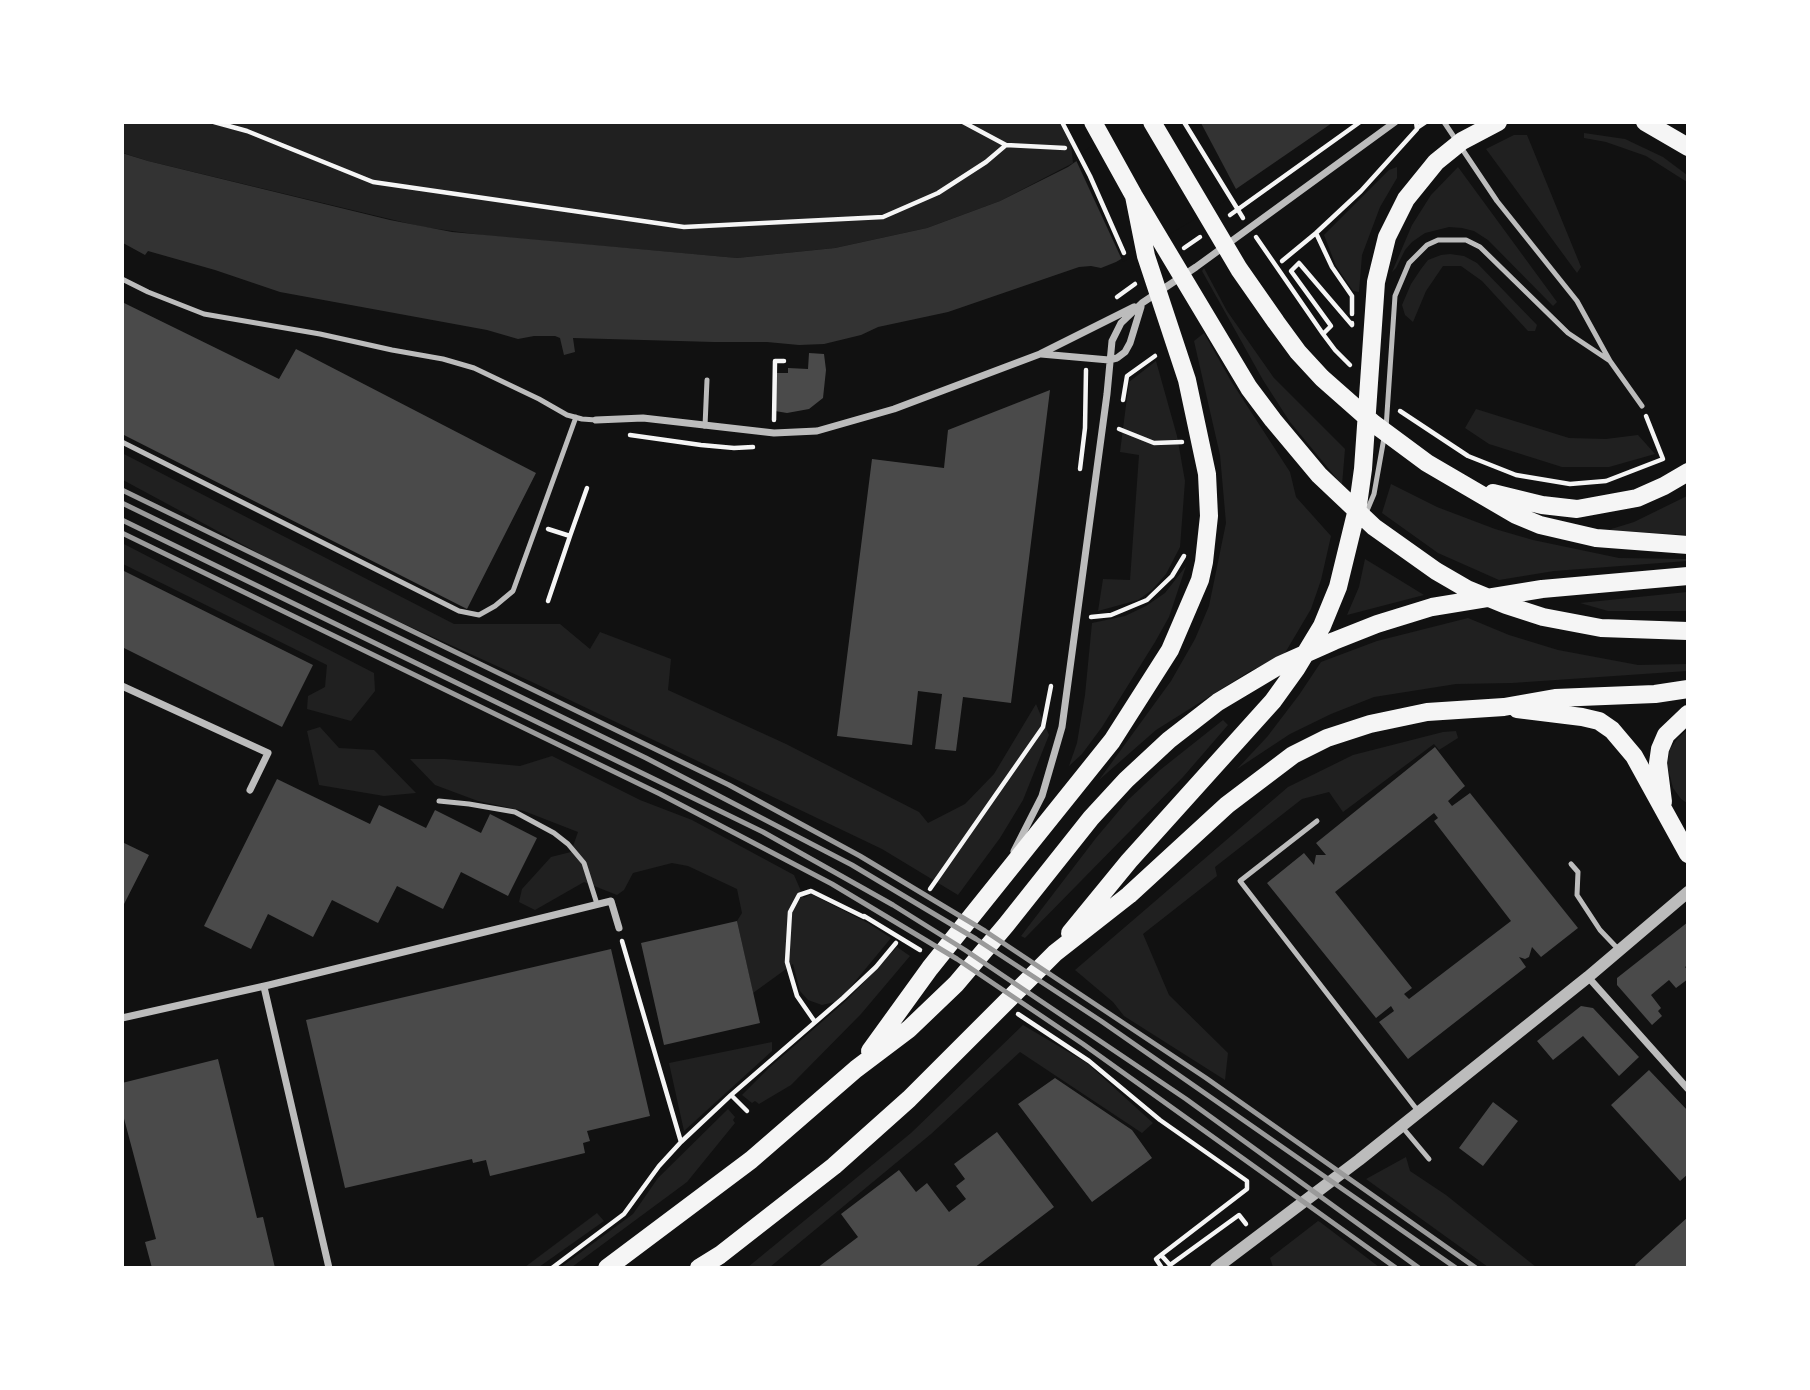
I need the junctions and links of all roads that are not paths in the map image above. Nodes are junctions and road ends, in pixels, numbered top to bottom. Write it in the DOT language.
graph roads {
  1 [pos="1093,122"];
  2 [pos="1152,122"];
  3 [pos="1395,122"];
  4 [pos="1444,122"];
  5 [pos="1498,122"];
  6 [pos="1644,122"];
  7 [pos="1688,147"];
  8 [pos="1134,196"];
  9 [pos="122,279"];
  10 [pos="1142,303"];
  11 [pos="1040,354"];
  12 [pos="1109,360"];
  13 [pos="1610,361"];
  14 [pos="707,380"];
  15 [pos="1642,406"];
  16 [pos="576,417"];
  17 [pos="596,420"];
  18 [pos="705,426"];
  19 [pos="122,442"];
  20 [pos="1688,472"];
  21 [pos="1466,485"];
  22 [pos="1688,545"];
  23 [pos="1344,567"];
  24 [pos="1688,576"];
  25 [pos="1688,631"];
  26 [pos="122,686"];
  27 [pos="1688,689"];
  28 [pos="1504,707"];
  29 [pos="1688,714"];
  30 [pos="250,790"];
  31 [pos="439,801"];
  32 [pos="1663,808"];
  33 [pos="1317,821"];
  34 [pos="1688,854"];
  35 [pos="1571,864"];
  36 [pos="992,892"];
  37 [pos="1688,892"];
  38 [pos="597,904"];
  39 [pos="619,929"];
  40 [pos="1620,951"];
  41 [pos="1055,953"];
  42 [pos="1588,977"];
  43 [pos="264,986"];
  44 [pos="122,1018"];
  45 [pos="856,1069"];
  46 [pos="1688,1089"];
  47 [pos="1419,1112"];
  48 [pos="1401,1125"];
  49 [pos="1429,1159"];
  50 [pos="329,1268"];
  51 [pos="607,1268"];
  52 [pos="702,1268"];
  53 [pos="1216,1268"];
  1 -- 8 [label="main road"];
  2 -- 21 [label="main road"];
  3 -- 10 [label="street"];
  4 -- 13 [label="lane"];
  5 -- 23 [label="main road"];
  6 -- 7 [label="main road"];
  8 -- 25 [label="main road"];
  8 -- 36 [label="main road"];
  9 -- 16 [label="lane"];
  10 -- 11 [label="street"];
  10 -- 12 [label="street"];
  10 -- 12 [label="street"];
  11 -- 12 [label="street"];
  11 -- 18 [label="street"];
  12 -- 36 [label="street"];
  13 -- 15 [label="lane"];
  13 -- 23 [label="lane"];
  14 -- 18 [label="lane"];
  16 -- 17 [label="lane"];
  16 -- 19 [label="lane"];
  17 -- 18 [label="street"];
  20 -- 21 [label="main road"];
  21 -- 22 [label="main road"];
  23 -- 41 [label="main road"];
  24 -- 45 [label="main road"];
  26 -- 30 [label="street"];
  27 -- 28 [label="main road"];
  28 -- 32 [label="main road"];
  28 -- 41 [label="main road"];
  29 -- 32 [label="main road"];
  31 -- 38 [label="lane"];
  32 -- 34 [label="main road"];
  33 -- 47 [label="lane"];
  35 -- 40 [label="lane"];
  36 -- 45 [label="main road"];
  37 -- 40 [label="street"];
  38 -- 39 [label="street"];
  38 -- 43 [label="street"];
  40 -- 42 [label="street"];
  41 -- 52 [label="main road"];
  42 -- 46 [label="street"];
  42 -- 47 [label="street"];
  43 -- 44 [label="street"];
  43 -- 50 [label="street"];
  45 -- 51 [label="main road"];
  47 -- 48 [label="street"];
  48 -- 49 [label="lane"];
  48 -- 53 [label="street"];
}
